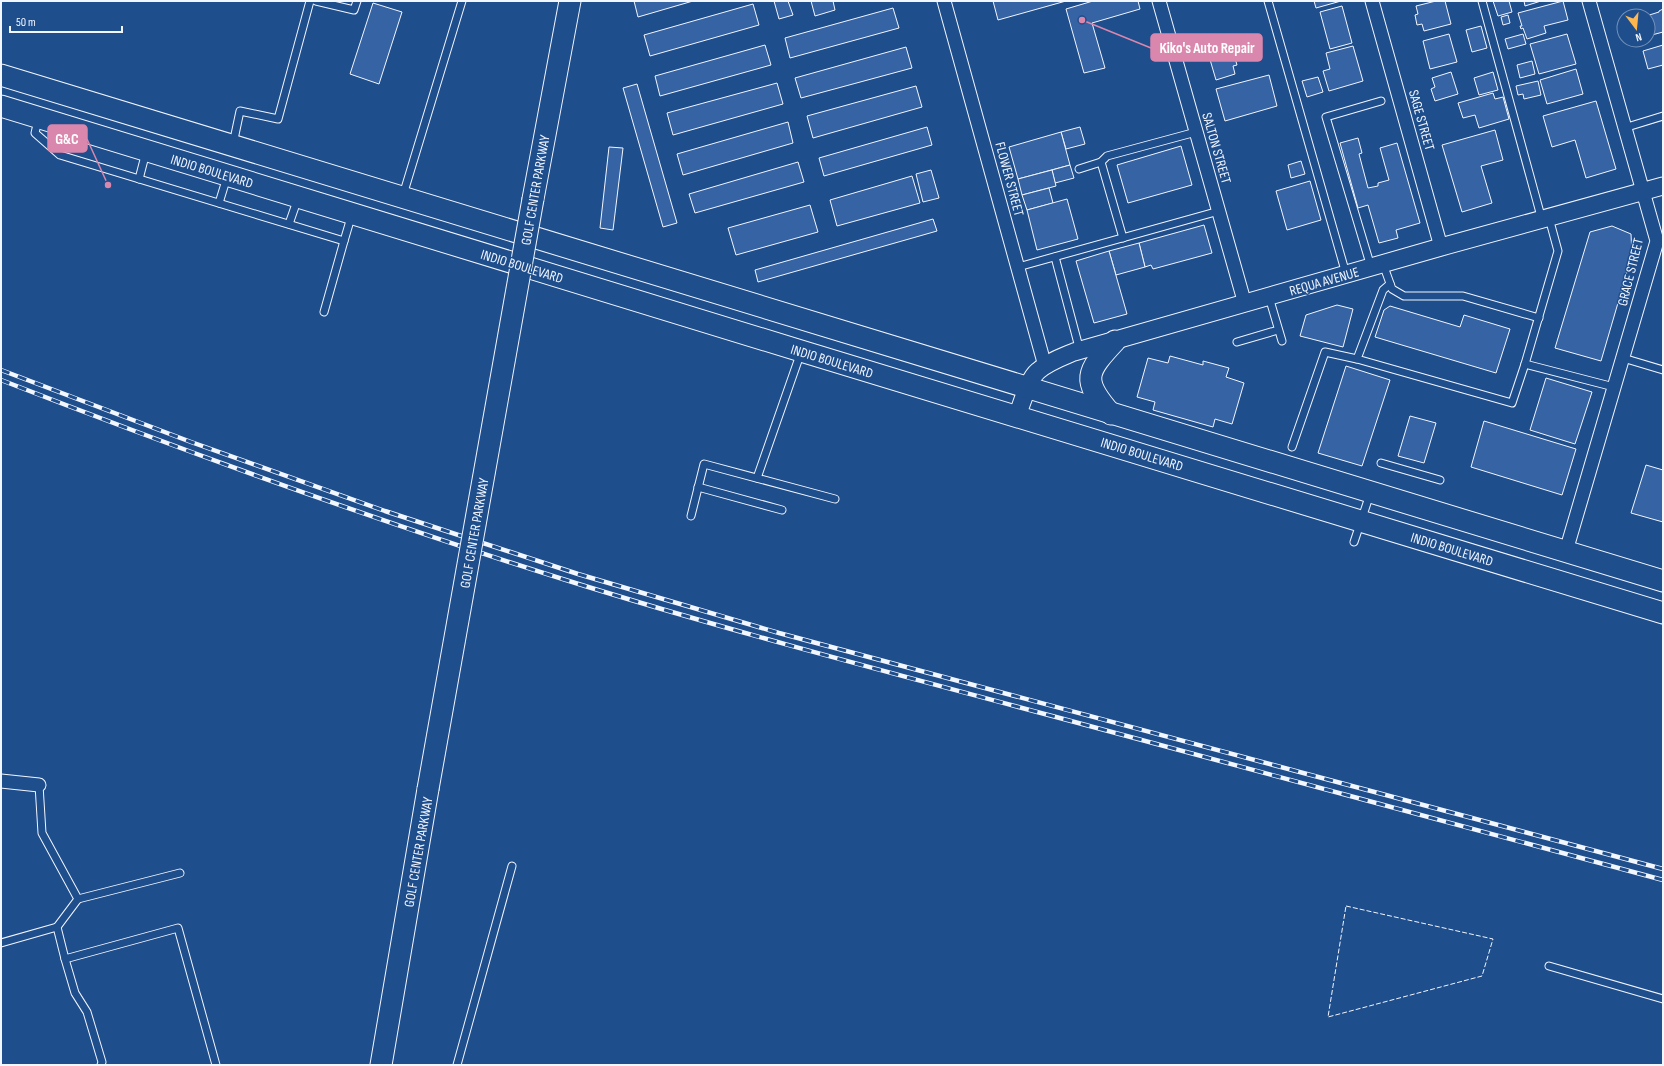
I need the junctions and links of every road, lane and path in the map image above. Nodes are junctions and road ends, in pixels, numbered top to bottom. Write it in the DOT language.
graph roads {
  1 [pos="310,1"];
  2 [pos="316,1"];
  3 [pos="357,1"];
  4 [pos="462,1"];
  5 [pos="570,1"];
  6 [pos="944,1"];
  7 [pos="1159,1"];
  8 [pos="1268,1"];
  9 [pos="1372,1"];
  10 [pos="1482,1"];
  11 [pos="1589,1"];
  12 [pos="1,75"];
  13 [pos="1381,101"];
  14 [pos="1,106"];
  15 [pos="1663,116"];
  16 [pos="39,117"];
  17 [pos="1624,128"];
  18 [pos="1196,132"];
  19 [pos="233,146"];
  20 [pos="147,150"];
  21 [pos="1101,162"];
  22 [pos="1079,169"];
  23 [pos="228,175"];
  24 [pos="139,179"];
  25 [pos="1663,186"];
  26 [pos="1642,192"];
  27 [pos="298,197"];
  28 [pos="402,198"];
  29 [pos="219,203"];
  30 [pos="1219,211"];
  31 [pos="352,213"];
  32 [pos="1546,219"];
  33 [pos="289,224"];
  34 [pos="1124,238"];
  35 [pos="344,241"];
  36 [pos="1441,247"];
  37 [pos="1055,257"];
  38 [pos="1377,266"];
  39 [pos="1018,267"];
  40 [pos="1347,274"];
  41 [pos="1390,284"];
  42 [pos="1269,297"];
  43 [pos="1245,304"];
  44 [pos="324,312"];
  45 [pos="1539,318"];
  46 [pos="709,323"];
  47 [pos="832,328"];
  48 [pos="1278,330"];
  49 [pos="1114,341"];
  50 [pos="1282,341"];
  51 [pos="1237,342"];
  52 [pos="801,351"];
  53 [pos="1080,351"];
  54 [pos="1623,358"];
  55 [pos="1357,359"];
  56 [pos="1525,364"];
  57 [pos="1045,366"];
  58 [pos="1663,370"];
  59 [pos="1028,387"];
  60 [pos="1614,388"];
  61 [pos="1111,414"];
  62 [pos="1017,416"];
  63 [pos="1292,447"];
  64 [pos="1381,463"];
  65 [pos="757,478"];
  66 [pos="1440,480"];
  67 [pos="698,487"];
  68 [pos="1371,492"];
  69 [pos="835,499"];
  70 [pos="782,510"];
  71 [pos="691,516"];
  72 [pos="1360,522"];
  73 [pos="1354,542"];
  74 [pos="1566,551"];
  75 [pos="1663,581"];
  76 [pos="1663,613"];
  77 [pos="1,781"];
  78 [pos="39,785"];
  79 [pos="512,866"];
  80 [pos="180,873"];
  81 [pos="78,900"];
  82 [pos="57,927"];
  83 [pos="1,943"];
  84 [pos="65,959"];
  85 [pos="1549,966"];
  86 [pos="1663,999"];
  87 [pos="101,1065"];
  88 [pos="216,1065"];
  89 [pos="381,1065"];
  90 [pos="457,1065"];
  1 -- 19 [label="lane"];
  2 -- 3 [label="lane"];
  4 -- 28 [label="lane"];
  5 -- 89 [label="main road, GOLF CENTER PARKWAY, bridge"];
  6 -- 39 [label="street, FLOWER STREET"];
  7 -- 18 [label="street, SALTON STREET"];
  8 -- 40 [label="lane"];
  9 -- 36 [label="street, SAGE STREET"];
  10 -- 32 [label="lane"];
  11 -- 17 [label="street, GRACE STREET"];
  12 -- 19 [label="main road"];
  13 -- 38 [label="lane"];
  14 -- 16 [label="main road, INDIO BOULEVARD"];
  15 -- 17 [label="lane"];
  16 -- 20 [label="main road, INDIO BOULEVARD"];
  16 -- 24 [label="lane"];
  17 -- 26 [label="street, GRACE STREET"];
  18 -- 21 [label="lane"];
  18 -- 30 [label="street, SALTON STREET"];
  19 -- 28 [label="main road"];
  20 -- 23 [label="main road, INDIO BOULEVARD"];
  20 -- 24 [label="lane"];
  21 -- 22 [label="lane"];
  21 -- 34 [label="lane"];
  23 -- 27 [label="main road, INDIO BOULEVARD"];
  23 -- 29 [label="lane"];
  24 -- 29 [label="lane"];
  25 -- 26 [label="street, REQUA AVENUE"];
  26 -- 32 [label="street, REQUA AVENUE"];
  26 -- 54 [label="street, GRACE STREET"];
  27 -- 31 [label="main road, INDIO BOULEVARD"];
  27 -- 33 [label="lane"];
  28 -- 47 [label="main road"];
  29 -- 33 [label="lane"];
  30 -- 34 [label="lane"];
  30 -- 43 [label="street, SALTON STREET"];
  31 -- 35 [label="lane"];
  31 -- 46 [label="main road, INDIO BOULEVARD"];
  32 -- 36 [label="street, REQUA AVENUE"];
  32 -- 45 [label="lane"];
  33 -- 35 [label="lane"];
  34 -- 37 [label="lane"];
  35 -- 44 [label="lane"];
  36 -- 38 [label="street, REQUA AVENUE"];
  37 -- 39 [label="lane"];
  37 -- 53 [label="lane"];
  38 -- 40 [label="street, REQUA AVENUE"];
  38 -- 41 [label="lane"];
  39 -- 57 [label="street, FLOWER STREET"];
  40 -- 42 [label="street, REQUA AVENUE"];
  41 -- 45 [label="lane"];
  41 -- 55 [label="lane"];
  42 -- 43 [label="street, REQUA AVENUE"];
  42 -- 48 [label="lane"];
  43 -- 49 [label="street, REQUA AVENUE"];
  45 -- 56 [label="lane"];
  46 -- 47 [label="main road"];
  46 -- 52 [label="main road, INDIO BOULEVARD"];
  47 -- 59 [label="main road"];
  48 -- 50 [label="lane"];
  48 -- 51 [label="lane"];
  49 -- 53 [label="street, REQUA AVENUE"];
  49 -- 61 [label="main road"];
  52 -- 62 [label="main road, INDIO BOULEVARD"];
  52 -- 65 [label="lane"];
  53 -- 57 [label="street, REQUA AVENUE"];
  54 -- 58 [label="lane"];
  54 -- 60 [label="street, GRACE STREET"];
  55 -- 56 [label="lane"];
  55 -- 63 [label="lane"];
  56 -- 60 [label="lane"];
  57 -- 59 [label="street, REQUA AVENUE"];
  59 -- 61 [label="main road"];
  59 -- 62 [label="street, REQUA AVENUE"];
  60 -- 74 [label="street, GRACE STREET"];
  61 -- 68 [label="main road"];
  62 -- 72 [label="main road, INDIO BOULEVARD"];
  64 -- 66 [label="lane"];
  65 -- 67 [label="lane"];
  65 -- 69 [label="lane"];
  67 -- 70 [label="lane"];
  67 -- 71 [label="lane"];
  68 -- 72 [label="lane"];
  68 -- 74 [label="main road"];
  72 -- 73 [label="lane"];
  72 -- 76 [label="main road, INDIO BOULEVARD"];
  74 -- 75 [label="main road"];
  77 -- 78 [label="street"];
  78 -- 81 [label="lane"];
  79 -- 90 [label="lane"];
  80 -- 81 [label="lane"];
  81 -- 82 [label="lane"];
  82 -- 83 [label="lane"];
  82 -- 84 [label="lane"];
  84 -- 87 [label="lane"];
  84 -- 88 [label="lane"];
  85 -- 86 [label="lane"];
}
